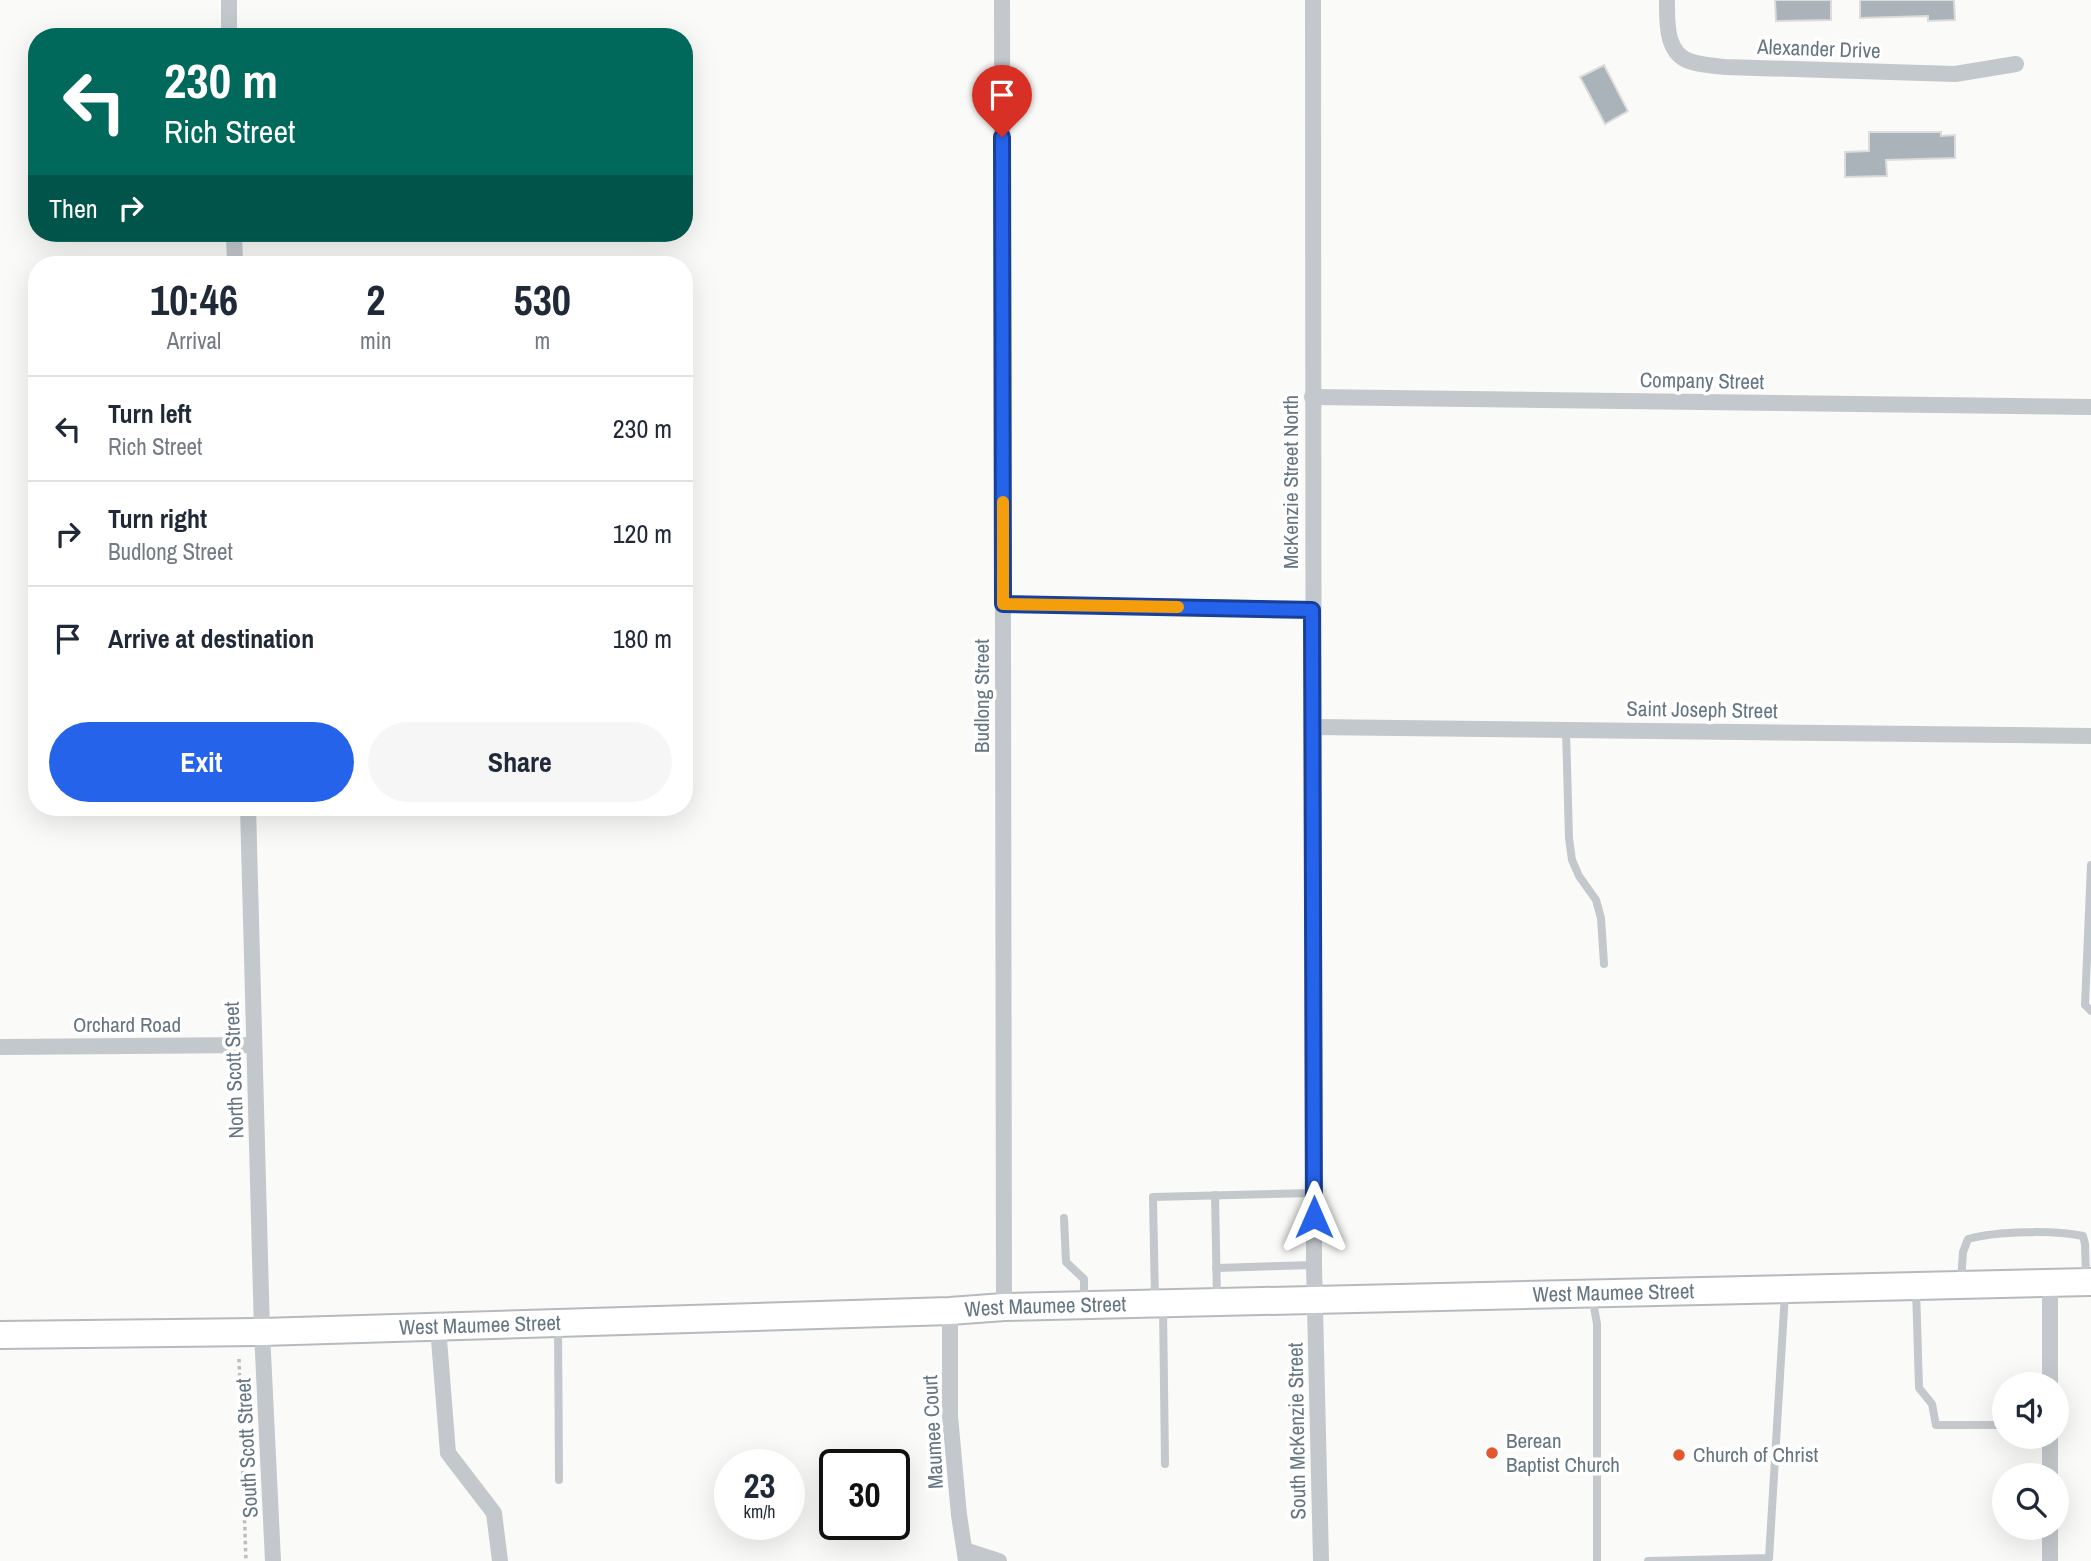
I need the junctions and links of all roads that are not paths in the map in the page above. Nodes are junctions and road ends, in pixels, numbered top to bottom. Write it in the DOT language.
graph roads {
  1 [pos="229,0"];
  2 [pos="1002,0"];
  3 [pos="1313,0"];
  4 [pos="1667,0"];
  5 [pos="229,28"];
  6 [pos="2017,64"];
  7 [pos="1312,397"];
  8 [pos="2091,407"];
  9 [pos="1003,604"];
  10 [pos="1312,610"];
  11 [pos="1313,727"];
  12 [pos="1566,730"];
  13 [pos="2091,736"];
  14 [pos="248,816"];
  15 [pos="2091,865"];
  16 [pos="1604,964"];
  17 [pos="2091,1011"];
  18 [pos="254,1045"];
  19 [pos="0,1047"];
  20 [pos="1314,1193"];
  21 [pos="1215,1195"];
  22 [pos="1064,1218"];
  23 [pos="2087,1236"];
  24 [pos="1314,1265"];
  25 [pos="1216,1268"];
  26 [pos="2050,1282"];
  27 [pos="2089,1282"];
  28 [pos="1961,1284"];
  29 [pos="1916,1285"];
  30 [pos="1785,1289"];
  31 [pos="1592,1293"];
  32 [pos="1315,1300"];
  33 [pos="1217,1302"];
  34 [pos="1159,1303"];
  35 [pos="1084,1305"];
  36 [pos="1004,1307"];
  37 [pos="950,1311"];
  38 [pos="558,1323"];
  39 [pos="438,1327"];
  40 [pos="262,1332"];
  41 [pos="0,1335"];
  42 [pos="2050,1372"];
  43 [pos="1992,1425"];
  44 [pos="1165,1464"];
  45 [pos="559,1480"];
  46 [pos="2050,1540"];
  47 [pos="966,1556"];
  48 [pos="273,1561"];
  49 [pos="500,1561"];
  50 [pos="999,1561"];
  51 [pos="1321,1561"];
  52 [pos="1597,1561"];
  53 [pos="1648,1561"];
  54 [pos="2050,1561"];
  1 -- 5 [label="street"];
  2 -- 9 [label="street, Budlong Street"];
  3 -- 7 [label="street, McKenzie Street North"];
  4 -- 6 [label="street, Alexander Drive"];
  7 -- 8 [label="street, Company Street"];
  7 -- 10 [label="street, McKenzie Street North"];
  9 -- 10 [label="street"];
  9 -- 36 [label="street, Budlong Street"];
  10 -- 11 [label="street, McKenzie Street North"];
  11 -- 12 [label="street, Saint Joseph Street"];
  11 -- 20 [label="street, McKenzie Street North"];
  12 -- 13 [label="street, Saint Joseph Street"];
  12 -- 16 [label="lane"];
  14 -- 18 [label="street, North Scott Street"];
  15 -- 17 [label="lane"];
  18 -- 19 [label="street, Orchard Road"];
  18 -- 40 [label="street, North Scott Street"];
  20 -- 21 [label="lane"];
  20 -- 24 [label="street, McKenzie Street North"];
  21 -- 25 [label="lane"];
  21 -- 34 [label="lane"];
  22 -- 35 [label="lane"];
  23 -- 27 [label="lane"];
  23 -- 28 [label="lane"];
  24 -- 25 [label="lane"];
  24 -- 32 [label="street, McKenzie Street North"];
  25 -- 33 [label="lane"];
  26 -- 27 [label="main road, West Maumee Street"];
  26 -- 28 [label="main road, West Maumee Street"];
  26 -- 42 [label="street"];
  28 -- 29 [label="main road, West Maumee Street"];
  29 -- 30 [label="main road, West Maumee Street"];
  29 -- 43 [label="lane"];
  30 -- 31 [label="main road, West Maumee Street"];
  30 -- 53 [label="lane"];
  31 -- 32 [label="main road, West Maumee Street"];
  31 -- 52 [label="lane"];
  32 -- 33 [label="main road, West Maumee Street"];
  32 -- 51 [label="street, South McKenzie Street"];
  33 -- 34 [label="main road, West Maumee Street"];
  34 -- 35 [label="main road, West Maumee Street"];
  34 -- 44 [label="lane"];
  35 -- 36 [label="main road, West Maumee Street"];
  36 -- 37 [label="main road, West Maumee Street"];
  37 -- 38 [label="main road, West Maumee Street"];
  37 -- 47 [label="street, Maumee Court"];
  38 -- 39 [label="main road, West Maumee Street"];
  38 -- 45 [label="lane"];
  39 -- 40 [label="main road, West Maumee Street"];
  39 -- 49 [label="street"];
  40 -- 41 [label="main road, West Maumee Street"];
  40 -- 48 [label="street, South Scott Street"];
  46 -- 54 [label="street"];
  47 -- 50 [label="street, Maumee Court"];
}
